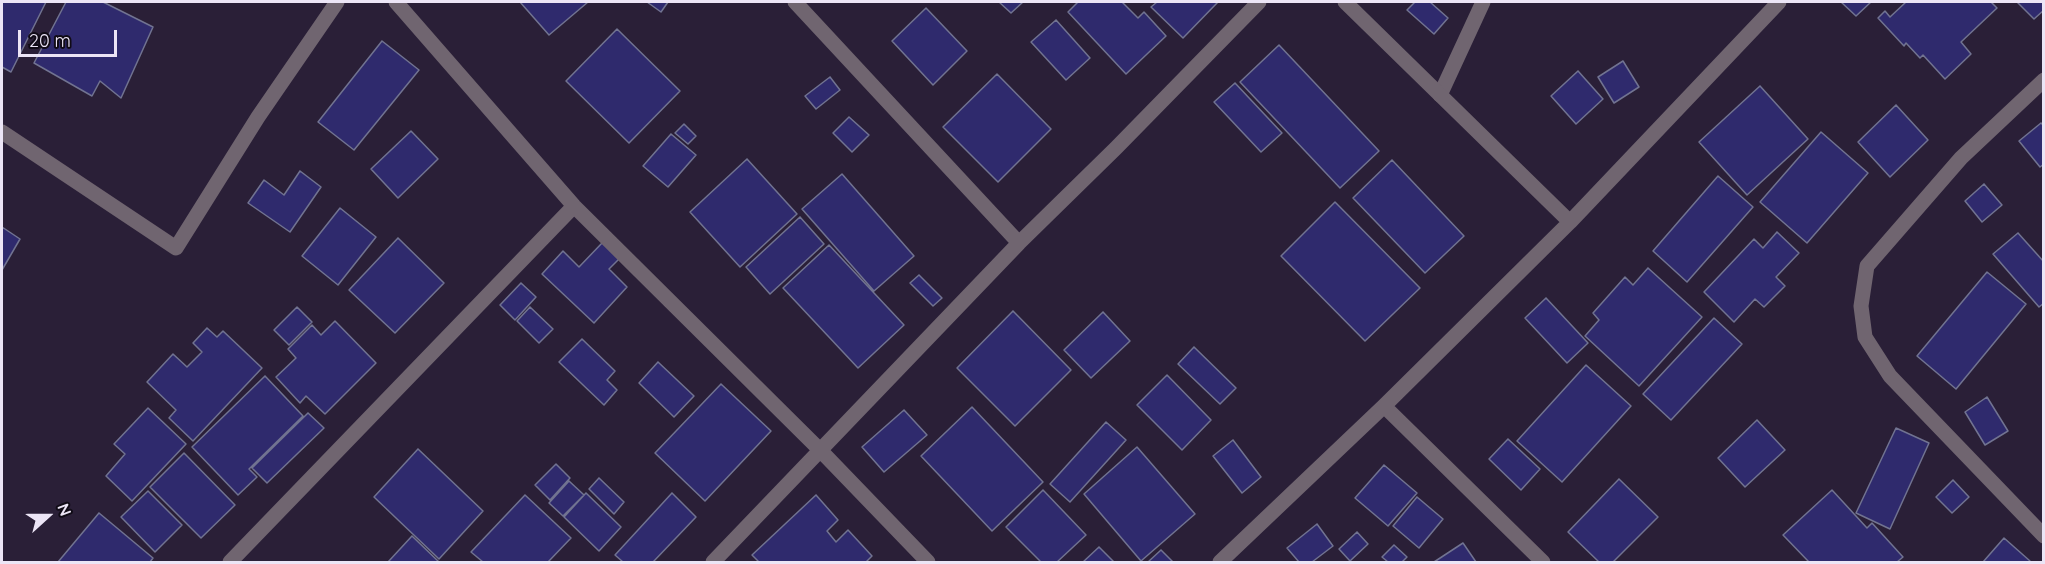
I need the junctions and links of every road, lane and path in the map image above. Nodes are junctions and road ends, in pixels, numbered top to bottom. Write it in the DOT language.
graph roads {
  1 [pos="337,2"];
  2 [pos="396,2"];
  3 [pos="795,2"];
  4 [pos="1259,2"];
  5 [pos="1345,2"];
  6 [pos="1483,2"];
  7 [pos="1779,2"];
  8 [pos="2043,80"];
  9 [pos="1440,95"];
  10 [pos="2,132"];
  11 [pos="574,207"];
  12 [pos="1570,222"];
  13 [pos="1019,243"];
  14 [pos="1384,406"];
  15 [pos="821,451"];
  16 [pos="2043,536"];
  17 [pos="230,562"];
  18 [pos="712,562"];
  19 [pos="928,562"];
  20 [pos="1220,562"];
  21 [pos="1543,562"];
  1 -- 10 [label="street"];
  2 -- 11 [label="street"];
  3 -- 13 [label="street"];
  4 -- 13 [label="street"];
  5 -- 9 [label="street"];
  6 -- 9 [label="street"];
  7 -- 12 [label="street"];
  8 -- 16 [label="street"];
  9 -- 12 [label="street"];
  11 -- 15 [label="street"];
  11 -- 17 [label="street"];
  12 -- 14 [label="street"];
  13 -- 15 [label="street"];
  14 -- 20 [label="street"];
  14 -- 21 [label="street"];
  15 -- 18 [label="street"];
  15 -- 19 [label="street"];
}
